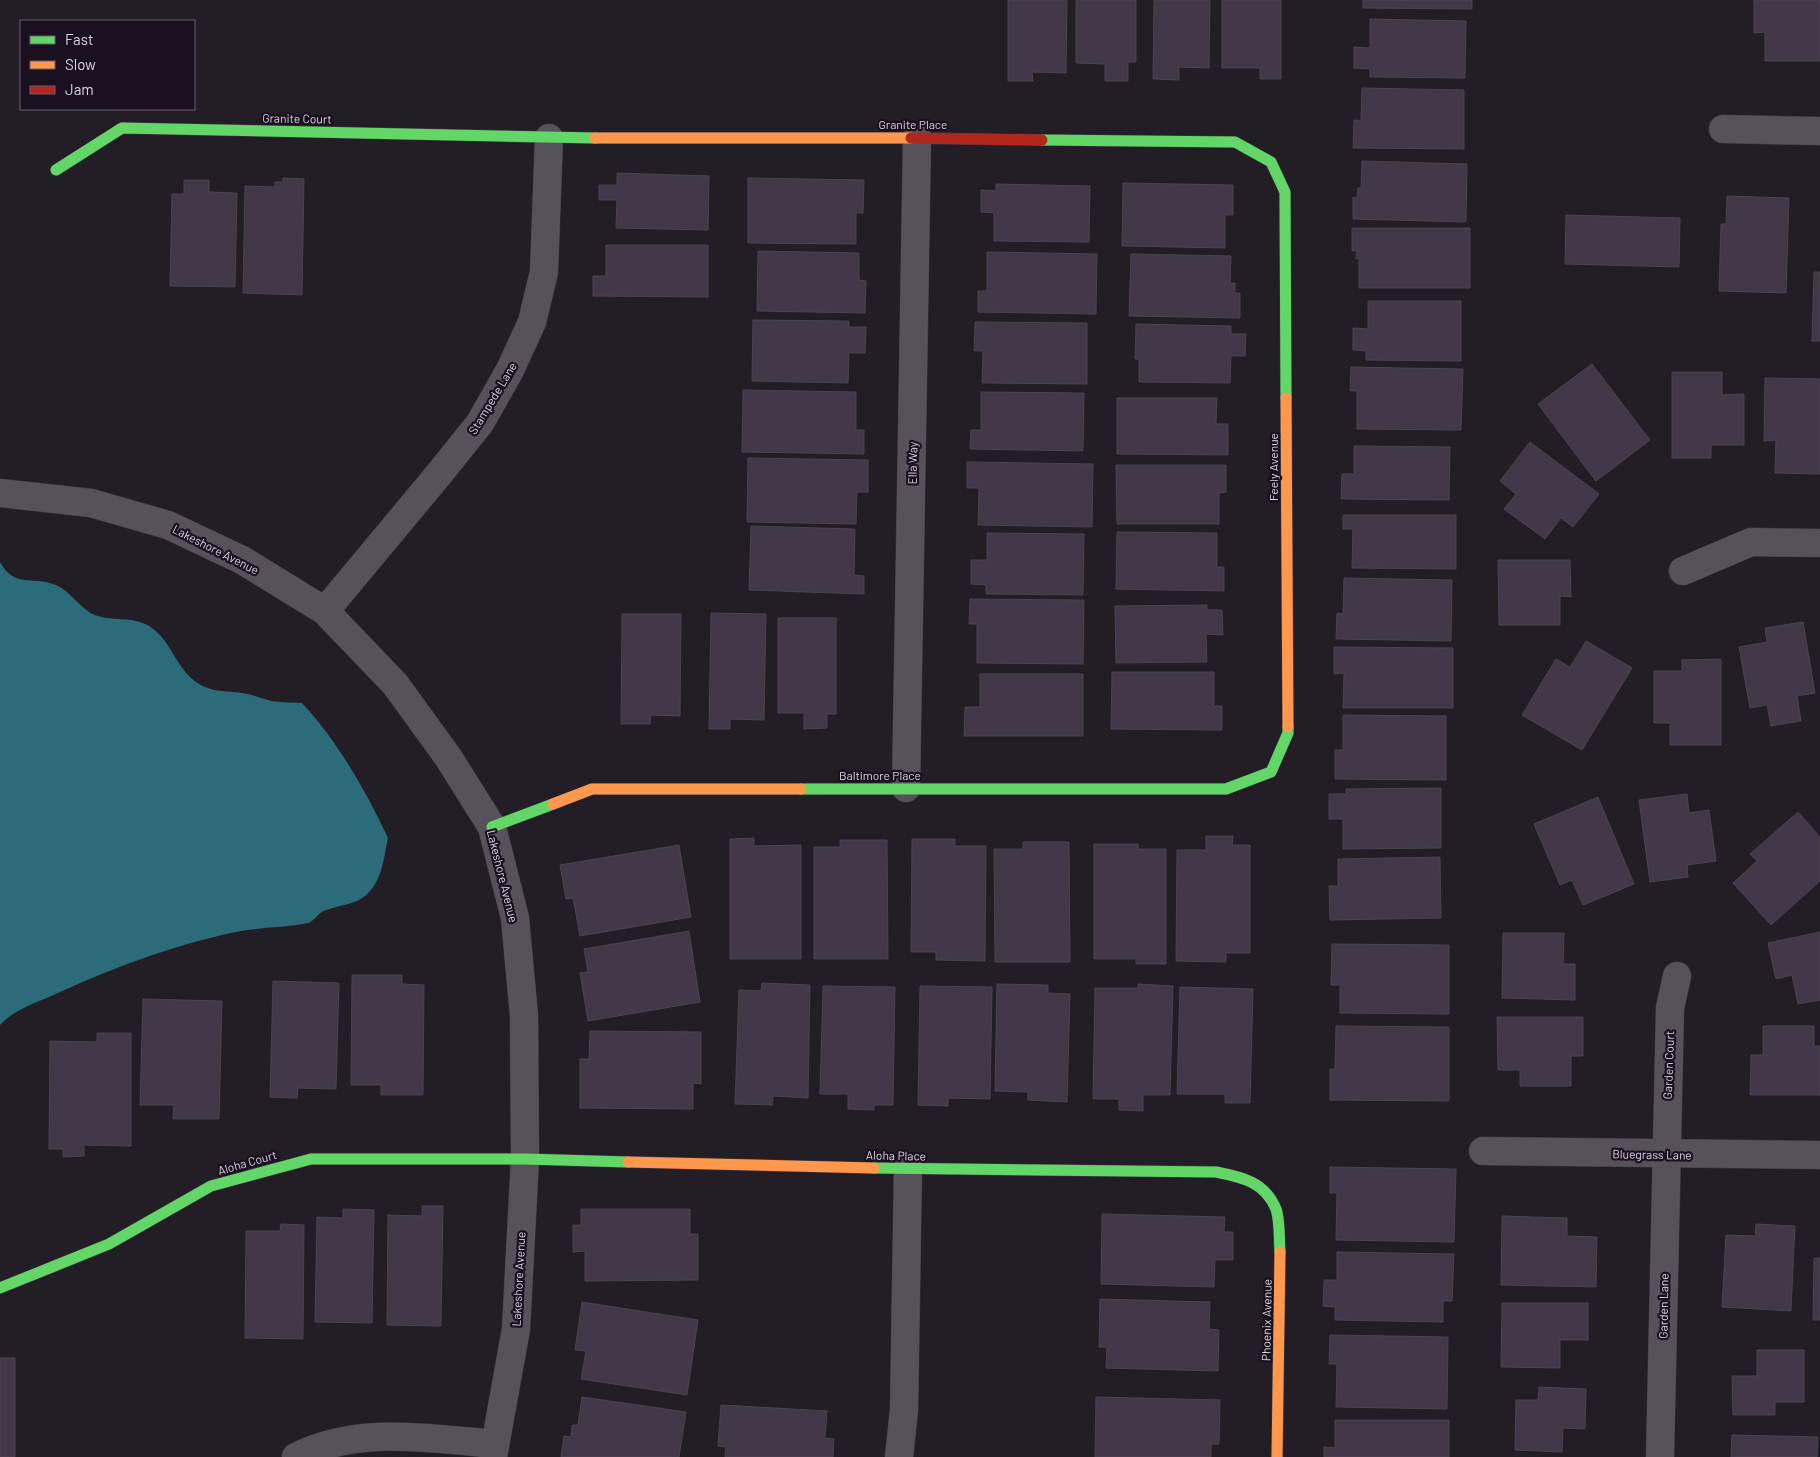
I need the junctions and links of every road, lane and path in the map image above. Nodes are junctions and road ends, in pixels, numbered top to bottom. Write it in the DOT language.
graph roads {
  1 [pos="1723,129"];
  2 [pos="1820,131"];
  3 [pos="549,138"];
  4 [pos="917,138"];
  5 [pos="1271,162"];
  6 [pos="56,170"];
  7 [pos="0,493"];
  8 [pos="1820,543"];
  9 [pos="1683,571"];
  10 [pos="325,611"];
  11 [pos="1271,772"];
  12 [pos="906,788"];
  13 [pos="492,827"];
  14 [pos="1676,976"];
  15 [pos="1483,1151"];
  16 [pos="1666,1155"];
  17 [pos="1820,1156"];
  18 [pos="525,1159"];
  19 [pos="908,1169"];
  20 [pos="1263,1188"];
  21 [pos="0,1288"];
  22 [pos="494,1450"];
  23 [pos="296,1457"];
  24 [pos="900,1457"];
  25 [pos="1277,1457"];
  26 [pos="1660,1457"];
  1 -- 2 [label="street"];
  3 -- 4 [label="street, Granite Place"];
  3 -- 6 [label="street, Granite Court"];
  3 -- 10 [label="street, Stampede Lane"];
  4 -- 5 [label="street, Granite Place"];
  4 -- 12 [label="street, Ella Way"];
  5 -- 11 [label="street, Feely Avenue"];
  7 -- 10 [label="street, Lakeshore Avenue"];
  8 -- 9 [label="street"];
  10 -- 13 [label="street, Lakeshore Avenue"];
  11 -- 12 [label="street, Baltimore Place"];
  12 -- 13 [label="street, Baltimore Place"];
  13 -- 18 [label="street, Lakeshore Avenue"];
  14 -- 16 [label="street, Garden Court"];
  15 -- 16 [label="street, Bluegrass Lane"];
  16 -- 17 [label="street, Bluegrass Lane"];
  16 -- 26 [label="street, Garden Lane"];
  18 -- 19 [label="street, Aloha Place"];
  18 -- 21 [label="street, Aloha Court"];
  18 -- 22 [label="street, Lakeshore Avenue"];
  19 -- 20 [label="street, Aloha Place"];
  19 -- 24 [label="street"];
  20 -- 25 [label="street, Phoenix Avenue"];
  22 -- 23 [label="street"];
}
